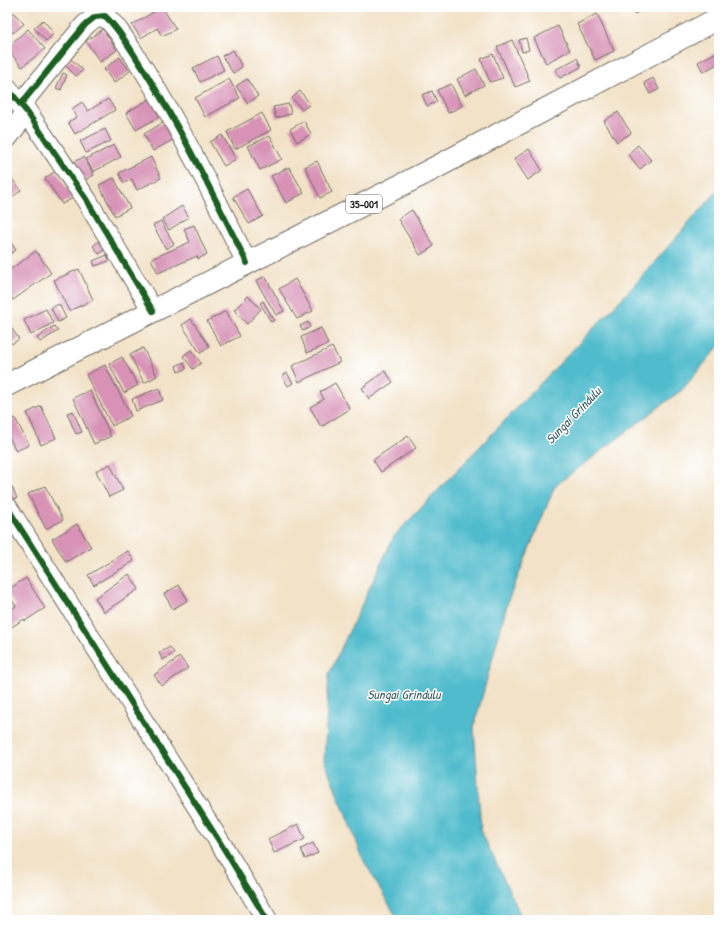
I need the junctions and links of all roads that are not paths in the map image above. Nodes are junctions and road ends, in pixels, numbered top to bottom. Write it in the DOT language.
graph roads {
  1 [pos="719,18"];
  2 [pos="7,88"];
  3 [pos="24,108"];
  4 [pos="7,138"];
  5 [pos="247,263"];
  6 [pos="153,311"];
  7 [pos="7,385"];
  8 [pos="7,506"];
  9 [pos="267,920"];
  1 -- 5 [label="main road, 35-001"];
  2 -- 3 [label="street"];
  3 -- 4 [label="street"];
  3 -- 5 [label="street"];
  3 -- 6 [label="street"];
  5 -- 6 [label="main road, 35-001"];
  6 -- 7 [label="main road, 35-001"];
  8 -- 9 [label="street"];
}
